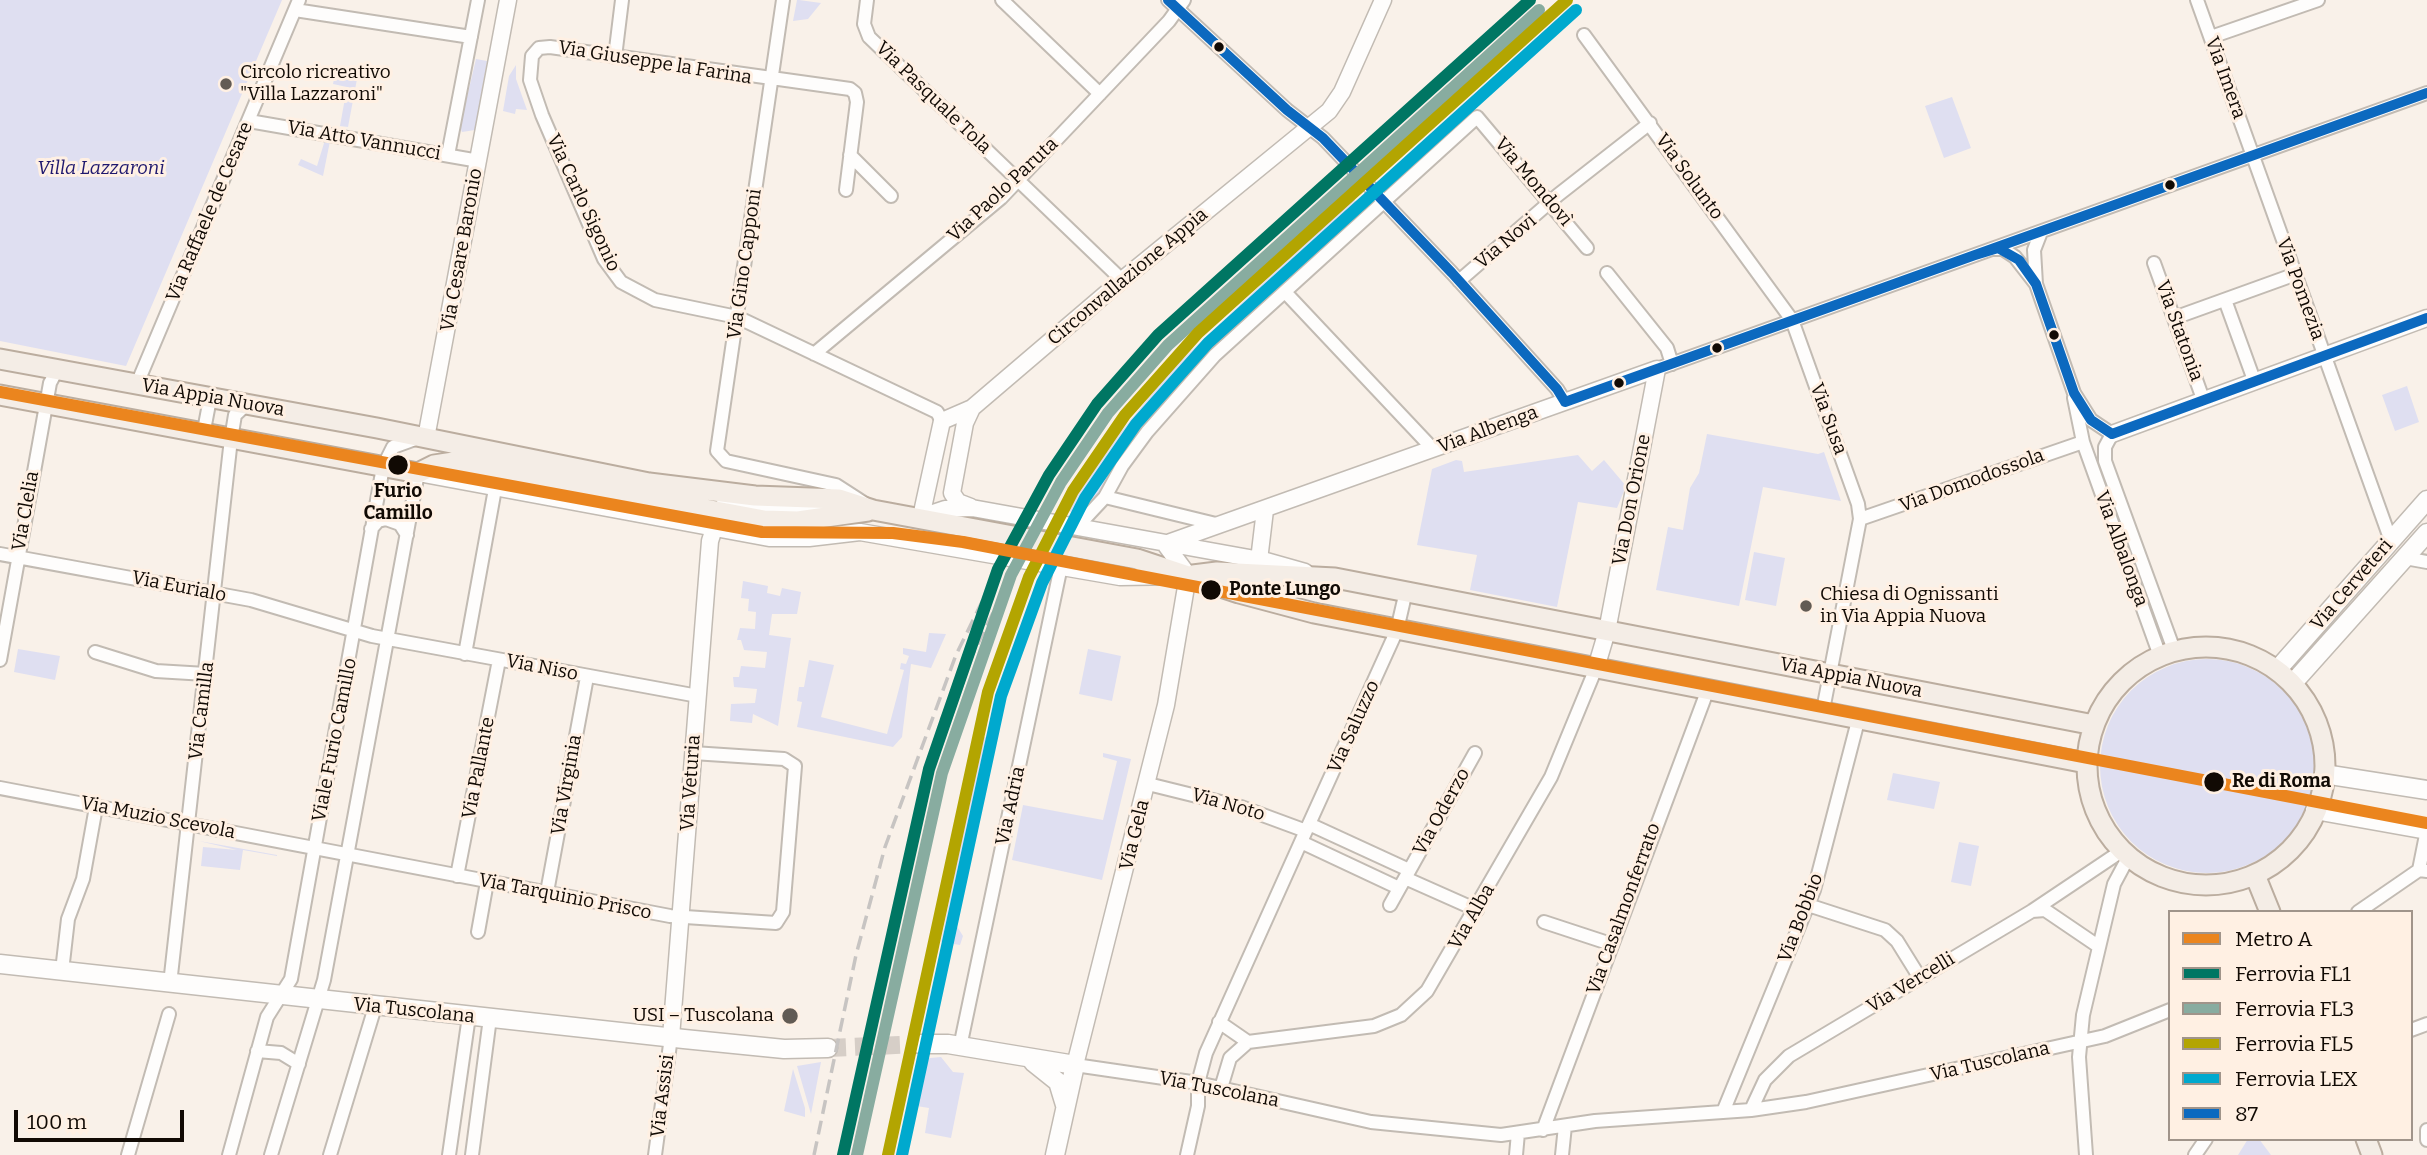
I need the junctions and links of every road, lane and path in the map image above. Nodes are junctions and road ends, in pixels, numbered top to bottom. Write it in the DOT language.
graph roads {
  1 [pos="478,0"];
  2 [pos="508,0"];
  3 [pos="622,0"];
  4 [pos="783,0"];
  5 [pos="867,0"];
  6 [pos="1002,0"];
  7 [pos="1168,0"];
  8 [pos="1383,0"];
  9 [pos="2197,0"];
  10 [pos="2318,0"];
  11 [pos="297,5"];
  12 [pos="1181,5"];
  13 [pos="1584,35"];
  14 [pos="471,37"];
  15 [pos="2211,37"];
  16 [pos="539,48"];
  17 [pos="615,57"];
  18 [pos="771,80"];
  19 [pos="2427,93"];
  20 [pos="1100,94"];
  21 [pos="248,121"];
  22 [pos="1650,123"];
  23 [pos="1309,128"];
  24 [pos="448,155"];
  25 [pos="2252,155"];
  26 [pos="850,160"];
  27 [pos="479,161"];
  28 [pos="1019,180"];
  29 [pos="846,190"];
  30 [pos="891,196"];
  31 [pos="1381,198"];
  32 [pos="1551,202"];
  33 [pos="2041,232"];
  34 [pos="1587,248"];
  35 [pos="1993,249"];
  36 [pos="2154,263"];
  37 [pos="1607,273"];
  38 [pos="2296,274"];
  39 [pos="1122,280"];
  40 [pos="1459,281"];
  41 [pos="2036,284"];
  42 [pos="1285,292"];
  43 [pos="2225,300"];
  44 [pos="737,317"];
  45 [pos="2174,318"];
  46 [pos="2427,318"];
  47 [pos="1792,320"];
  48 [pos="814,354"];
  49 [pos="2324,355"];
  50 [pos="0,359"];
  51 [pos="1665,367"];
  52 [pos="57,370"];
  53 [pos="2254,380"];
  54 [pos="137,384"];
  55 [pos="2074,393"];
  56 [pos="0,396"];
  57 [pos="205,396"];
  58 [pos="2203,399"];
  59 [pos="1565,402"];
  60 [pos="47,404"];
  61 [pos="247,404"];
  62 [pos="972,408"];
  63 [pos="942,421"];
  64 [pos="197,432"];
  65 [pos="2112,434"];
  66 [pos="426,438"];
  67 [pos="231,439"];
  68 [pos="2083,442"];
  69 [pos="1433,449"];
  70 [pos="2105,461"];
  71 [pos="933,463"];
  72 [pos="383,467"];
  73 [pos="957,468"];
  74 [pos="418,473"];
  75 [pos="495,489"];
  76 [pos="1105,497"];
  77 [pos="2427,500"];
  78 [pos="674,504"];
  79 [pos="972,508"];
  80 [pos="873,510"];
  81 [pos="1265,510"];
  82 [pos="921,517"];
  83 [pos="1860,519"];
  84 [pos="2411,519"];
  85 [pos="716,521"];
  86 [pos="1223,525"];
  87 [pos="1073,526"];
  88 [pos="371,528"];
  89 [pos="2427,533"];
  90 [pos="407,536"];
  91 [pos="2391,541"];
  92 [pos="1165,544"];
  93 [pos="0,554"];
  94 [pos="18,558"];
  95 [pos="2405,558"];
  96 [pos="2427,562"];
  97 [pos="1056,565"];
  98 [pos="1261,567"];
  99 [pos="1188,575"];
  100 [pos="1406,591"];
  101 [pos="215,594"];
  102 [pos="1397,630"];
  103 [pos="1607,631"];
  104 [pos="356,632"];
  105 [pos="387,639"];
  106 [pos="95,652"];
  107 [pos="2167,653"];
  108 [pos="465,654"];
  109 [pos="0,657"];
  110 [pos="499,660"];
  111 [pos="1597,668"];
  112 [pos="2277,670"];
  113 [pos="1829,673"];
  114 [pos="206,674"];
  115 [pos="587,677"];
  116 [pos="2293,683"];
  117 [pos="1708,689"];
  118 [pos="698,696"];
  119 [pos="1823,710"];
  120 [pos="1859,717"];
  121 [pos="2094,725"];
  122 [pos="693,753"];
  123 [pos="1475,753"];
  124 [pos="2086,764"];
  125 [pos="2324,774"];
  126 [pos="1148,784"];
  127 [pos="0,788"];
  128 [pos="2427,790"];
  129 [pos="96,807"];
  130 [pos="2315,810"];
  131 [pos="189,824"];
  132 [pos="2427,830"];
  133 [pos="1306,832"];
  134 [pos="315,849"];
  135 [pos="2126,853"];
  136 [pos="348,855"];
  137 [pos="2423,870"];
  138 [pos="2255,875"];
  139 [pos="457,876"];
  140 [pos="1405,879"];
  141 [pos="487,882"];
  142 [pos="547,892"];
  143 [pos="1390,905"];
  144 [pos="1808,905"];
  145 [pos="1477,909"];
  146 [pos="2269,910"];
  147 [pos="2361,910"];
  148 [pos="2032,911"];
  149 [pos="680,917"];
  150 [pos="1544,922"];
  151 [pos="478,932"];
  152 [pos="1611,944"];
  153 [pos="2098,946"];
  154 [pos="0,964"];
  155 [pos="62,971"];
  156 [pos="1920,978"];
  157 [pos="173,984"];
  158 [pos="280,997"];
  159 [pos="317,1000"];
  160 [pos="376,1007"];
  161 [pos="2168,1011"];
  162 [pos="169,1014"];
  163 [pos="470,1016"];
  164 [pos="490,1018"];
  165 [pos="1219,1022"];
  166 [pos="671,1037"];
  167 [pos="2080,1041"];
  168 [pos="1248,1042"];
  169 [pos="920,1044"];
  170 [pos="960,1047"];
  171 [pos="828,1048"];
  172 [pos="257,1051"];
  173 [pos="1030,1060"];
  174 [pos="299,1064"];
  175 [pos="1074,1065"];
  176 [pos="1198,1083"];
  177 [pos="1221,1088"];
  178 [pos="1065,1109"];
  179 [pos="1751,1110"];
  180 [pos="1723,1112"];
  181 [pos="1565,1126"];
  182 [pos="1543,1130"];
  183 [pos="2427,1130"];
  184 [pos="1518,1133"];
  185 [pos="2427,1140"];
  186 [pos="128,1155"];
  187 [pos="229,1155"];
  188 [pos="271,1155"];
  189 [pos="330,1155"];
  190 [pos="449,1155"];
  191 [pos="472,1155"];
  192 [pos="655,1155"];
  193 [pos="1055,1155"];
  194 [pos="1187,1155"];
  195 [pos="1516,1155"];
  196 [pos="1562,1155"];
  197 [pos="2087,1155"];
  1 -- 14 [label="street, Via Cesare Baronio"];
  2 -- 27 [label="street, Via Cesare Baronio"];
  3 -- 17 [label="street"];
  4 -- 18 [label="street, Via Gino Capponi"];
  5 -- 28 [label="street, Via Pasquale Tola"];
  6 -- 20 [label="street"];
  7 -- 12 [label="street"];
  8 -- 23 [label="street, Circonvallazione Appia"];
  9 -- 15 [label="street, Via Imera"];
  10 -- 15 [label="street"];
  11 -- 14 [label="street"];
  11 -- 21 [label="street, Via Raffaele de Cesare"];
  12 -- 20 [label="street, Via Paolo Paruta"];
  12 -- 23 [label="street"];
  13 -- 22 [label="street, Via Solunto"];
  14 -- 24 [label="street, Via Cesare Baronio"];
  15 -- 25 [label="street, Via Imera"];
  16 -- 17 [label="street, Via Giuseppe la Farina"];
  16 -- 44 [label="street, Via Carlo Sigonio"];
  17 -- 18 [label="street, Via Giuseppe la Farina"];
  18 -- 26 [label="street, Via Giuseppe la Farina"];
  18 -- 44 [label="street, Via Gino Capponi"];
  19 -- 25 [label="street, Via Albenga"];
  20 -- 28 [label="street, Via Paolo Paruta"];
  21 -- 24 [label="street, Via Atto Vannucci"];
  21 -- 54 [label="street, Via Raffaele de Cesare"];
  22 -- 32 [label="street, Via Novi"];
  22 -- 47 [label="street, Via Solunto"];
  23 -- 31 [label="street"];
  23 -- 39 [label="street, Circonvallazione Appia"];
  24 -- 27 [label="street, Via Atto Vannucci"];
  25 -- 33 [label="street, Via Albenga"];
  25 -- 38 [label="street, Via Pomezia"];
  26 -- 29 [label="street"];
  26 -- 30 [label="street"];
  27 -- 66 [label="street, Via Cesare Baronio"];
  28 -- 39 [label="street, Via Pasquale Tola"];
  28 -- 48 [label="street, Via Paolo Paruta"];
  31 -- 32 [label="street, Via Mondovì"];
  31 -- 40 [label="street"];
  31 -- 42 [label="street"];
  32 -- 34 [label="street, Via Mondovì"];
  32 -- 40 [label="street, Via Novi"];
  33 -- 35 [label="street, Via Albenga"];
  33 -- 41 [label="street, Via Albalonga"];
  35 -- 41 [label="street, Via Albalonga"];
  35 -- 47 [label="street, Via Albenga"];
  36 -- 45 [label="street, Via Statonia"];
  37 -- 51 [label="street"];
  38 -- 43 [label="street"];
  38 -- 49 [label="street, Via Pomezia"];
  39 -- 62 [label="street, Circonvallazione Appia"];
  40 -- 59 [label="street"];
  41 -- 55 [label="street, Via Albalonga"];
  42 -- 69 [label="street"];
  42 -- 76 [label="street"];
  43 -- 45 [label="street"];
  43 -- 53 [label="street"];
  44 -- 48 [label="street, Via Carlo Sigonio"];
  44 -- 80 [label="street, Via Gino Capponi"];
  45 -- 58 [label="street, Via Statonia"];
  46 -- 49 [label="street"];
  47 -- 51 [label="street, Via Albenga"];
  47 -- 83 [label="street, Via Susa"];
  48 -- 63 [label="street, Via Carlo Sigonio"];
  49 -- 53 [label="street"];
  49 -- 91 [label="street, Via Pomezia"];
  50 -- 52 [label="main road, Via Appia Nuova"];
  51 -- 59 [label="street, Via Albenga"];
  51 -- 103 [label="street, Via Don Orione"];
  52 -- 54 [label="main road, Via Appia Nuova"];
  52 -- 60 [label="street, Via Clelia"];
  53 -- 58 [label="street"];
  54 -- 57 [label="main road, Via Appia Nuova"];
  55 -- 65 [label="street, Via Albalonga"];
  55 -- 68 [label="street, Via Albalonga"];
  56 -- 60 [label="main road, Via Appia Nuova"];
  57 -- 61 [label="main road, Via Appia Nuova"];
  57 -- 64 [label="street"];
  58 -- 65 [label="street"];
  59 -- 69 [label="street, Via Albenga"];
  60 -- 64 [label="main road, Via Appia Nuova"];
  60 -- 94 [label="street, Via Clelia"];
  61 -- 66 [label="main road, Via Appia Nuova"];
  61 -- 67 [label="street, Via Camilla"];
  62 -- 63 [label="street, Circonvallazione Appia"];
  62 -- 73 [label="street"];
  63 -- 71 [label="street"];
  64 -- 67 [label="main road, Via Appia Nuova"];
  65 -- 70 [label="street, Via Albalonga"];
  66 -- 72 [label="street, Via Appia Nuova"];
  66 -- 78 [label="main road, Via Appia Nuova"];
  67 -- 72 [label="main road, Via Appia Nuova"];
  67 -- 101 [label="street, Via Camilla"];
  68 -- 70 [label="street, Via Albalonga"];
  68 -- 83 [label="street, Via Domodossola"];
  68 -- 107 [label="street, Via Albalonga"];
  69 -- 81 [label="street, Via Albenga"];
  70 -- 107 [label="street, Via Albalonga"];
  71 -- 73 [label="street"];
  71 -- 82 [label="street"];
  72 -- 74 [label="main road, Via Appia Nuova"];
  72 -- 88 [label="street, Viale Furio Camillo"];
  73 -- 79 [label="street"];
  74 -- 75 [label="street, Via Appia Nuova"];
  74 -- 78 [label="main road, Via Appia Nuova"];
  74 -- 90 [label="street, Viale Furio Camillo"];
  75 -- 78 [label="street, Via Appia Nuova"];
  75 -- 108 [label="street"];
  76 -- 86 [label="street"];
  76 -- 87 [label="street"];
  77 -- 84 [label="main road, Via Cerveteri"];
  78 -- 80 [label="main road, Via Appia Nuova"];
  78 -- 85 [label="street, Via Appia Nuova"];
  78 -- 85 [label="main road, Via Appia Nuova"];
  79 -- 82 [label="street"];
  79 -- 87 [label="street"];
  80 -- 82 [label="main road"];
  80 -- 85 [label="main road"];
  81 -- 86 [label="street, Via Albenga"];
  81 -- 98 [label="street"];
  82 -- 99 [label="main road"];
  83 -- 113 [label="street"];
  84 -- 89 [label="street"];
  84 -- 91 [label="main road, Via Cerveteri"];
  85 -- 97 [label="street"];
  85 -- 118 [label="street, Via Veturia"];
  86 -- 92 [label="street, Via Albenga"];
  87 -- 92 [label="street"];
  88 -- 90 [label="street"];
  88 -- 104 [label="street, Viale Furio Camillo"];
  89 -- 95 [label="main road, Via Cerveteri"];
  90 -- 105 [label="street, Viale Furio Camillo"];
  91 -- 112 [label="main road, Via Cerveteri"];
  92 -- 98 [label="street"];
  92 -- 99 [label="street"];
  93 -- 94 [label="street, Via Eurialo"];
  94 -- 101 [label="street, Via Eurialo"];
  94 -- 109 [label="street, Via Clelia"];
  95 -- 96 [label="street"];
  95 -- 116 [label="main road, Via Cerveteri"];
  97 -- 99 [label="street"];
  97 -- 170 [label="street, Via Adria"];
  98 -- 99 [label="main road, Via Appia Nuova"];
  98 -- 100 [label="main road, Via Appia Nuova"];
  99 -- 102 [label="main road, Via Appia Nuova"];
  99 -- 126 [label="street, Via Gela"];
  100 -- 102 [label="street, Via Saluzzo"];
  100 -- 103 [label="main road, Via Appia Nuova"];
  101 -- 104 [label="street, Via Eurialo"];
  101 -- 114 [label="street, Via Camilla"];
  102 -- 111 [label="main road, Via Appia Nuova"];
  102 -- 133 [label="street, Via Saluzzo"];
  103 -- 111 [label="street"];
  103 -- 113 [label="main road, Via Appia Nuova"];
  104 -- 105 [label="street, Viale Furio Camillo"];
  104 -- 134 [label="street, Viale Furio Camillo"];
  105 -- 108 [label="street, Via Niso"];
  105 -- 136 [label="street, Viale Furio Camillo"];
  106 -- 114 [label="street"];
  107 -- 112 [label="main road"];
  107 -- 121 [label="main road"];
  108 -- 110 [label="street, Via Niso"];
  110 -- 115 [label="street, Via Niso"];
  110 -- 139 [label="street, Via Pallante"];
  111 -- 117 [label="main road, Via Appia Nuova"];
  111 -- 145 [label="street, Via Alba"];
  112 -- 116 [label="main road"];
  113 -- 119 [label="street"];
  113 -- 121 [label="main road, Via Appia Nuova"];
  114 -- 131 [label="street, Via Camilla"];
  115 -- 118 [label="street, Via Niso"];
  115 -- 142 [label="street, Via Virginia"];
  116 -- 125 [label="main road"];
  117 -- 119 [label="main road, Via Appia Nuova"];
  117 -- 152 [label="street, Via Casalmonferrato"];
  118 -- 122 [label="street, Via Veturia"];
  119 -- 120 [label="main road, Via Appia Nuova"];
  120 -- 124 [label="main road, Via Appia Nuova"];
  120 -- 144 [label="street, Via Bobbio"];
  121 -- 124 [label="main road"];
  122 -- 149 [label="street, Via Veturia"];
  122 -- 149 [label="street, Via Tarquinio Prisco"];
  123 -- 140 [label="street, Via Oderzo"];
  124 -- 135 [label="main road"];
  125 -- 128 [label="main road"];
  125 -- 130 [label="main road"];
  126 -- 133 [label="street, Via Noto"];
  126 -- 175 [label="street, Via Gela"];
  127 -- 129 [label="street, Via Muzio Scevola"];
  129 -- 131 [label="street, Via Muzio Scevola"];
  129 -- 155 [label="street"];
  130 -- 132 [label="main road"];
  130 -- 138 [label="main road"];
  131 -- 134 [label="street, Via Muzio Scevola"];
  131 -- 157 [label="street, Via Camilla"];
  132 -- 137 [label="street"];
  133 -- 140 [label="street"];
  133 -- 140 [label="street"];
  133 -- 165 [label="street, Via Saluzzo"];
  134 -- 136 [label="street, Viale Furio Camillo"];
  134 -- 158 [label="street, Viale Furio Camillo"];
  135 -- 138 [label="main road"];
  135 -- 148 [label="street, Via Vercelli"];
  135 -- 153 [label="street"];
  136 -- 139 [label="street, Via Tarquinio Prisco"];
  136 -- 159 [label="street, Viale Furio Camillo"];
  137 -- 147 [label="street"];
  138 -- 146 [label="main road"];
  139 -- 141 [label="street, Via Tarquinio Prisco"];
  140 -- 143 [label="street, Via Oderzo"];
  140 -- 145 [label="street"];
  141 -- 142 [label="street, Via Tarquinio Prisco"];
  141 -- 151 [label="street"];
  142 -- 149 [label="street, Via Tarquinio Prisco"];
  144 -- 156 [label="street"];
  144 -- 180 [label="street, Via Bobbio"];
  145 -- 168 [label="street, Via Alba"];
  148 -- 153 [label="street"];
  148 -- 156 [label="street, Via Vercelli"];
  149 -- 166 [label="street, Via Veturia"];
  150 -- 152 [label="street"];
  152 -- 182 [label="street, Via Casalmonferrato"];
  153 -- 167 [label="street"];
  154 -- 155 [label="main road, Via Tuscolana"];
  155 -- 157 [label="main road, Via Tuscolana"];
  156 -- 179 [label="street, Via Vercelli"];
  157 -- 158 [label="main road, Via Tuscolana"];
  158 -- 159 [label="main road, Via Tuscolana"];
  158 -- 172 [label="street, Viale Furio Camillo"];
  159 -- 160 [label="main road, Via Tuscolana"];
  159 -- 174 [label="street, Viale Furio Camillo"];
  160 -- 163 [label="main road, Via Tuscolana"];
  160 -- 189 [label="street"];
  161 -- 167 [label="street, Via Tuscolana"];
  162 -- 186 [label="street"];
  163 -- 164 [label="main road, Via Tuscolana"];
  163 -- 190 [label="street"];
  164 -- 166 [label="main road, Via Tuscolana"];
  164 -- 191 [label="street"];
  165 -- 168 [label="street"];
  165 -- 176 [label="street, Via Saluzzo"];
  166 -- 171 [label="main road, Via Tuscolana"];
  166 -- 192 [label="street, Via Assisi"];
  167 -- 179 [label="street, Via Tuscolana"];
  167 -- 197 [label="street"];
  168 -- 177 [label="street"];
  169 -- 170 [label="main road, Via Tuscolana"];
  170 -- 173 [label="main road, Via Tuscolana"];
  172 -- 174 [label="street"];
  172 -- 187 [label="street, Viale Furio Camillo"];
  173 -- 175 [label="main road, Via Tuscolana"];
  173 -- 178 [label="main road"];
  174 -- 188 [label="street, Viale Furio Camillo"];
  175 -- 176 [label="street, Via Tuscolana"];
  175 -- 178 [label="main road"];
  176 -- 177 [label="street, Via Tuscolana"];
  176 -- 194 [label="street, Via Saluzzo"];
  177 -- 184 [label="street, Via Tuscolana"];
  178 -- 193 [label="main road"];
  179 -- 180 [label="street, Via Tuscolana"];
  180 -- 181 [label="street"];
  181 -- 182 [label="street, Via Tuscolana"];
  181 -- 196 [label="street"];
  182 -- 184 [label="street, Via Tuscolana"];
  183 -- 185 [label="street"];
  184 -- 195 [label="street"];
}
